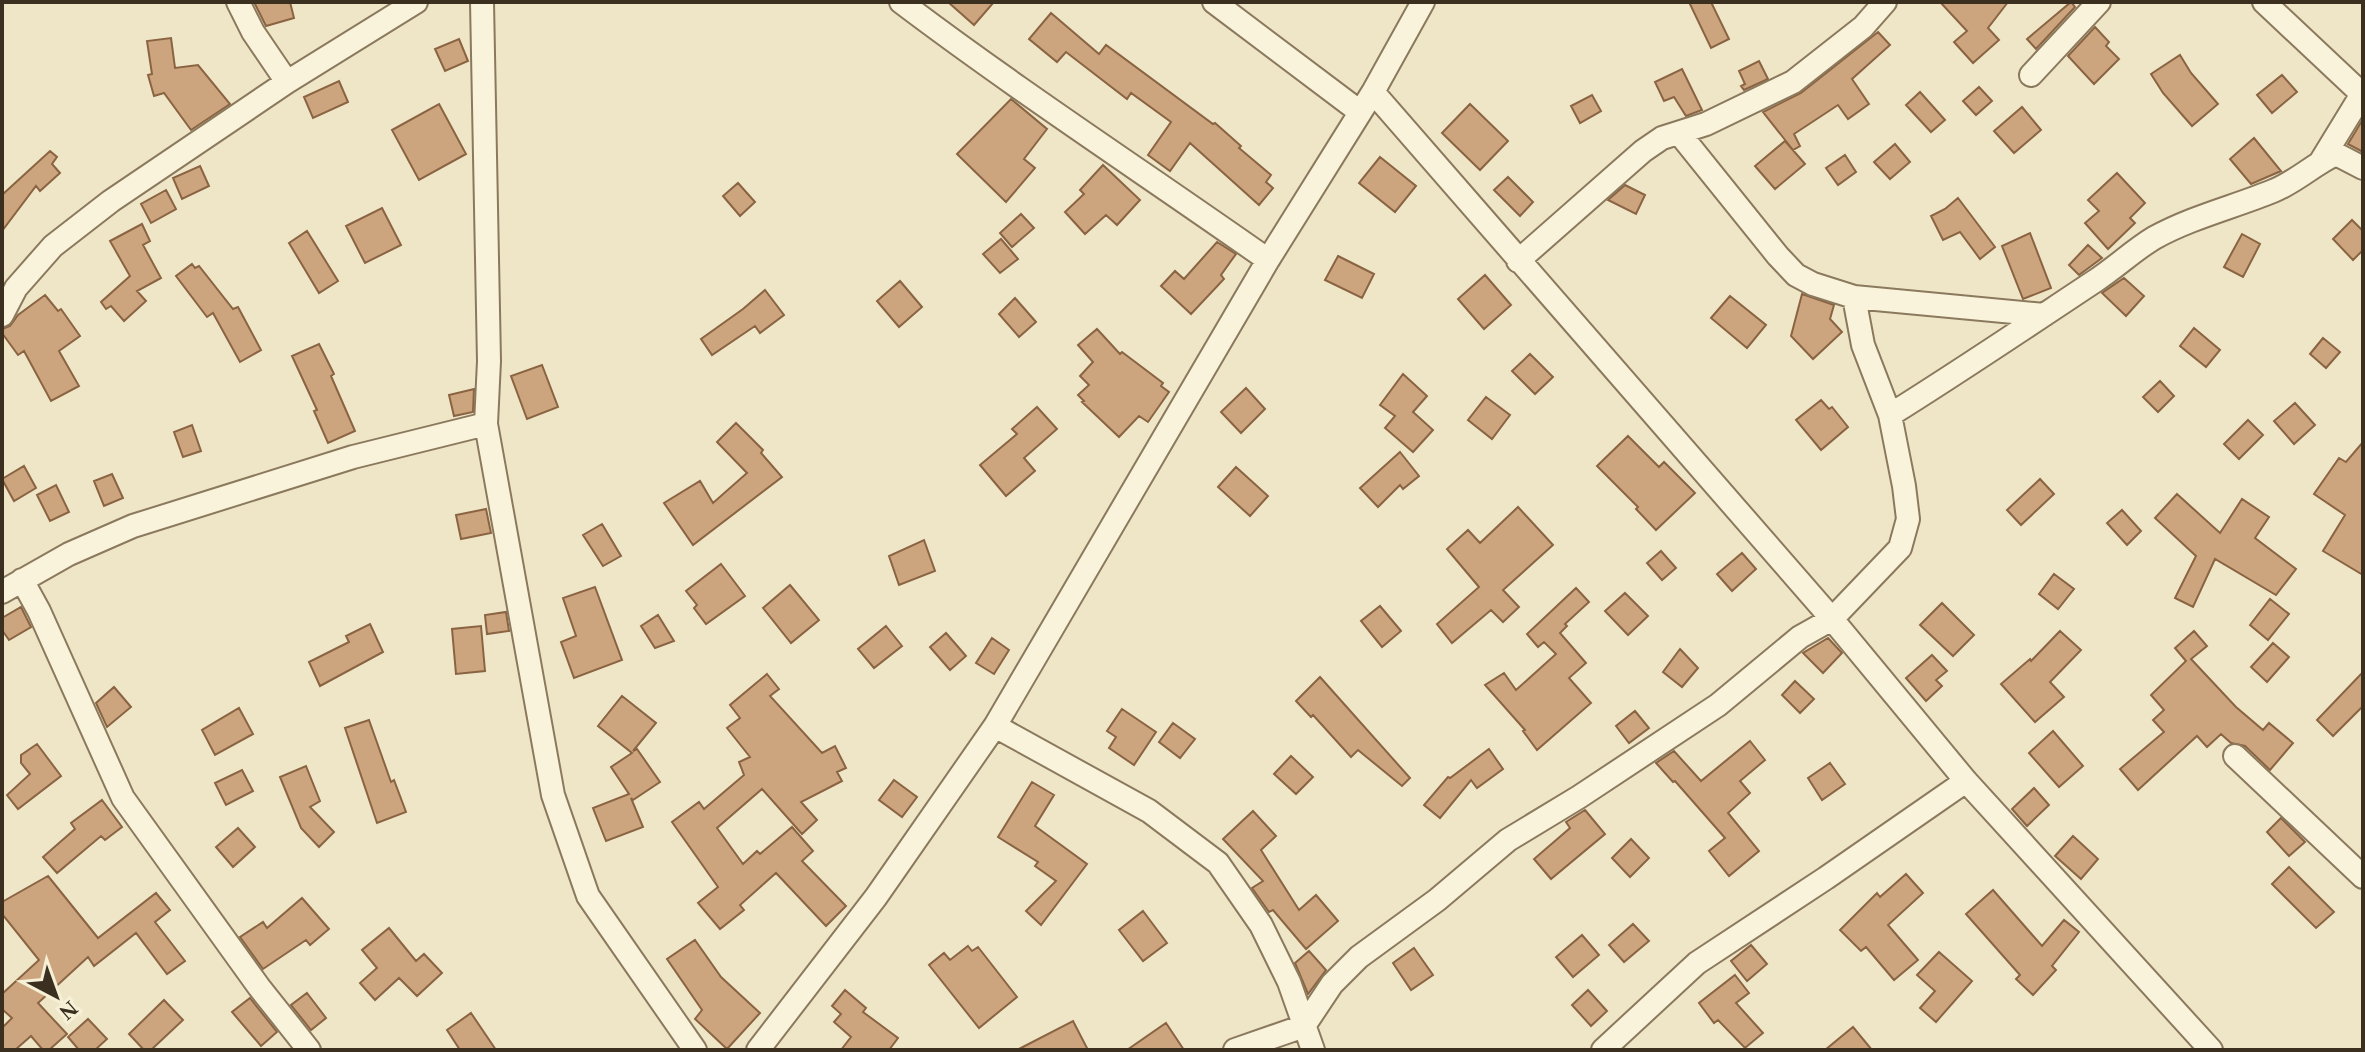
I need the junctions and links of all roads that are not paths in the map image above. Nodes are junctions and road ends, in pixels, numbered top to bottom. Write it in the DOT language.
graph roads {
  1 [pos="238,2"];
  2 [pos="416,2"];
  3 [pos="482,2"];
  4 [pos="901,2"];
  5 [pos="1214,2"];
  6 [pos="1423,2"];
  7 [pos="1885,2"];
  8 [pos="2099,2"];
  9 [pos="2264,2"];
  10 [pos="2031,75"];
  11 [pos="287,82"];
  12 [pos="1373,92"];
  13 [pos="2363,94"];
  14 [pos="1360,112"];
  15 [pos="1679,133"];
  16 [pos="2321,161"];
  17 [pos="2363,168"];
  18 [pos="1268,260"];
  19 [pos="1518,261"];
  20 [pos="1854,297"];
  21 [pos="2,315"];
  22 [pos="2044,315"];
  23 [pos="1890,415"];
  24 [pos="486,424"];
  25 [pos="22,580"];
  26 [pos="2,592"];
  27 [pos="1832,619"];
  28 [pos="995,726"];
  29 [pos="2235,756"];
  30 [pos="1966,781"];
  31 [pos="2363,877"];
  32 [pos="1304,1026"];
  33 [pos="309,1050"];
  34 [pos="695,1050"];
  35 [pos="758,1050"];
  36 [pos="1235,1050"];
  37 [pos="1313,1050"];
  38 [pos="1603,1050"];
  39 [pos="2211,1050"];
  1 -- 11 [label="street"];
  2 -- 11 [label="street"];
  3 -- 24 [label="street"];
  4 -- 18 [label="street"];
  5 -- 14 [label="street"];
  6 -- 12 [label="street"];
  7 -- 15 [label="street"];
  8 -- 10 [label="street"];
  9 -- 13 [label="street"];
  11 -- 21 [label="street"];
  12 -- 14 [label="street"];
  12 -- 19 [label="street"];
  13 -- 16 [label="street"];
  14 -- 18 [label="street"];
  15 -- 19 [label="street"];
  15 -- 20 [label="street"];
  16 -- 17 [label="street"];
  16 -- 22 [label="street"];
  18 -- 28 [label="street"];
  19 -- 27 [label="street"];
  20 -- 22 [label="street"];
  20 -- 23 [label="street"];
  22 -- 23 [label="street"];
  23 -- 27 [label="street"];
  24 -- 25 [label="street"];
  24 -- 34 [label="street"];
  25 -- 26 [label="street"];
  25 -- 33 [label="street"];
  27 -- 30 [label="street"];
  27 -- 32 [label="street"];
  28 -- 32 [label="street"];
  28 -- 35 [label="street"];
  29 -- 31 [label="street"];
  30 -- 38 [label="street"];
  30 -- 39 [label="street"];
  32 -- 36 [label="street"];
  32 -- 37 [label="street"];
}
